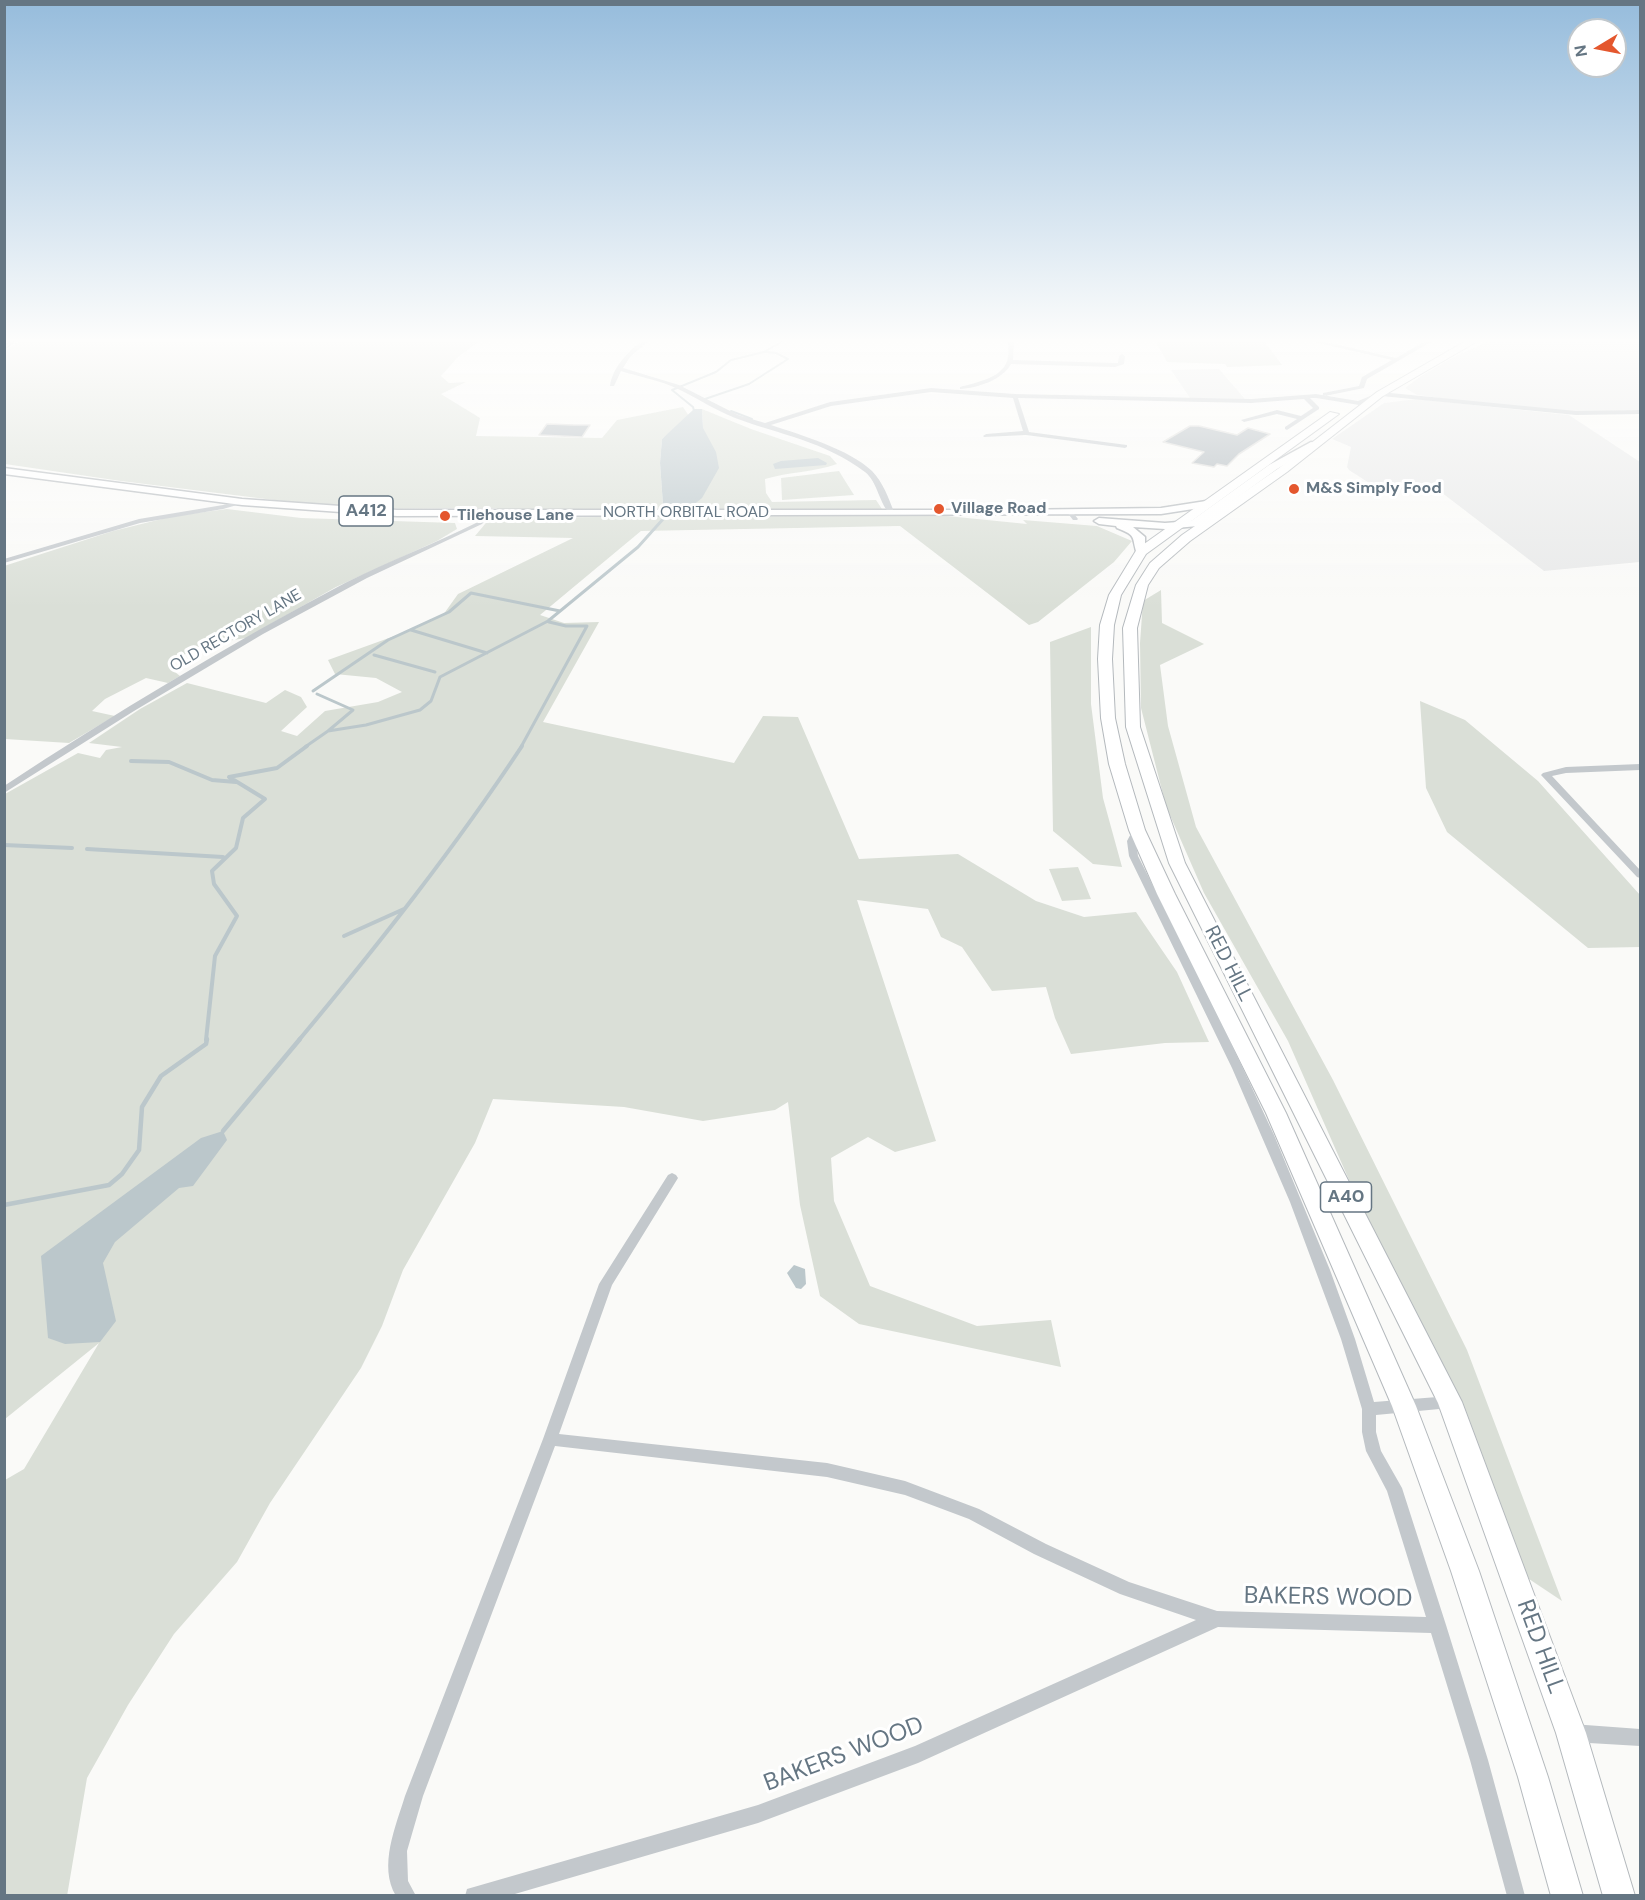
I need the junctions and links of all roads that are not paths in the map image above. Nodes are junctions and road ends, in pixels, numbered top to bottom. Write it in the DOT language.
graph roads {
  1 [pos="781,431"];
  2 [pos="1313,431"];
  3 [pos="1331,431"];
  4 [pos="1026,433"];
  5 [pos="986,436"];
  6 [pos="1314,444"];
  7 [pos="1125,446"];
  8 [pos="4,471"];
  9 [pos="242,502"];
  10 [pos="891,512"];
  11 [pos="489,513"];
  12 [pos="1207,513"];
  13 [pos="1106,517"];
  14 [pos="1181,519"];
  15 [pos="1141,552"];
  16 [pos="4,561"];
  17 [pos="1641,766"];
  18 [pos="4,790"];
  19 [pos="1137,830"];
  20 [pos="1641,875"];
  21 [pos="672,1178"];
  22 [pos="1450,1402"];
  23 [pos="1404,1406"];
  24 [pos="1368,1409"];
  25 [pos="550,1439"];
  26 [pos="1217,1619"];
  27 [pos="1438,1625"];
  28 [pos="1571,1733"];
  29 [pos="1641,1738"];
  30 [pos="407,1896"];
  31 [pos="474,1896"];
  32 [pos="1516,1896"];
  33 [pos="1567,1896"];
  34 [pos="1619,1896"];
  1 -- 10 [label="street"];
  2 -- 12 [label="highway, A40"];
  3 -- 6 [label="highway, A40"];
  4 -- 5 [label="street"];
  4 -- 7 [label="street"];
  6 -- 12 [label="highway, A40"];
  6 -- 14 [label="main road"];
  8 -- 9 [label="main road, NORTH ORBITAL ROAD / A412"];
  9 -- 11 [label="main road, NORTH ORBITAL ROAD / A412"];
  9 -- 16 [label="street"];
  10 -- 11 [label="main road, NORTH ORBITAL ROAD / A412"];
  10 -- 13 [label="main road, NORTH ORBITAL ROAD / A412"];
  11 -- 18 [label="street, OLD RECTORY LANE"];
  12 -- 14 [label="highway, RED HILL / A40"];
  12 -- 14 [label="main road, NORTH ORBITAL ROAD"];
  13 -- 14 [label="main road, NORTH ORBITAL ROAD / A412"];
  13 -- 14 [label="main road, NORTH ORBITAL ROAD"];
  13 -- 15 [label="main road, A412"];
  14 -- 15 [label="highway, RED HILL / A40"];
  14 -- 22 [label="highway, RED HILL / A40"];
  15 -- 19 [label="highway, RED HILL / A40"];
  17 -- 20 [label="street"];
  19 -- 23 [label="highway, RED HILL / A40"];
  19 -- 24 [label="street, RED HILL"];
  21 -- 25 [label="street"];
  22 -- 23 [label="street"];
  22 -- 28 [label="highway, RED HILL / A40"];
  23 -- 24 [label="street"];
  23 -- 33 [label="highway, RED HILL / A40"];
  24 -- 27 [label="street, RED HILL"];
  25 -- 26 [label="street, BAKERS WOOD"];
  25 -- 30 [label="street"];
  26 -- 27 [label="street, BAKERS WOOD"];
  26 -- 31 [label="street, BAKERS WOOD"];
  27 -- 32 [label="street, RED HILL"];
  28 -- 29 [label="street"];
  28 -- 34 [label="highway, RED HILL / A40"];
}
